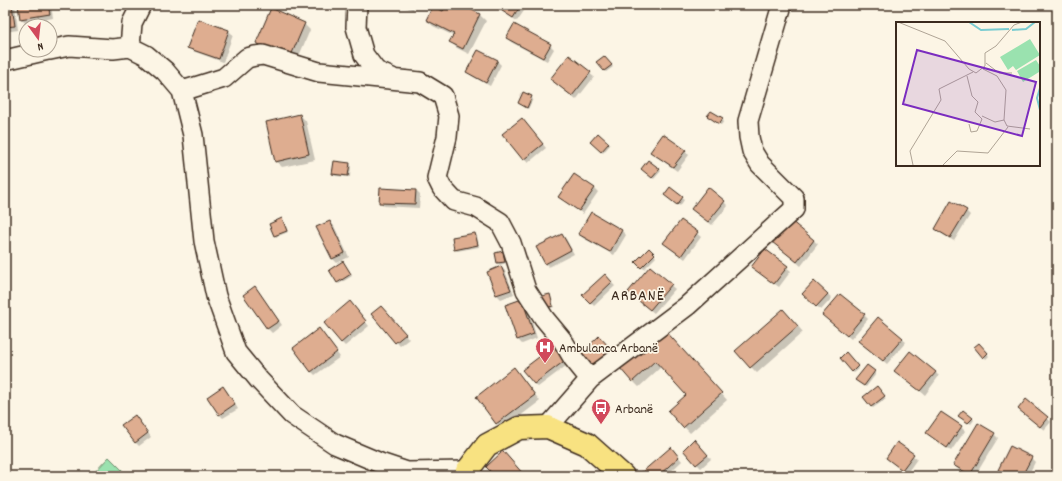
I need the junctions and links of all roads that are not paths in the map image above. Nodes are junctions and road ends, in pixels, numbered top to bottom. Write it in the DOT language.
graph roads {
  1 [pos="141,5"];
  2 [pos="357,5"];
  3 [pos="782,5"];
  4 [pos="130,47"];
  5 [pos="58,48"];
  6 [pos="18,57"];
  7 [pos="5,60"];
  8 [pos="399,80"];
  9 [pos="182,91"];
  10 [pos="590,379"];
  11 [pos="548,427"];
  12 [pos="466,473"];
  13 [pos="623,476"];
  1 -- 4 [label="street"];
  2 -- 8 [label="street"];
  3 -- 10 [label="street"];
  4 -- 5 [label="street"];
  4 -- 9 [label="street"];
  6 -- 7 [label="street"];
  8 -- 9 [label="street"];
  8 -- 10 [label="street"];
  9 -- 12 [label="street"];
  10 -- 11 [label="street"];
  11 -- 12 [label="main road"];
  11 -- 13 [label="main road"];
}
